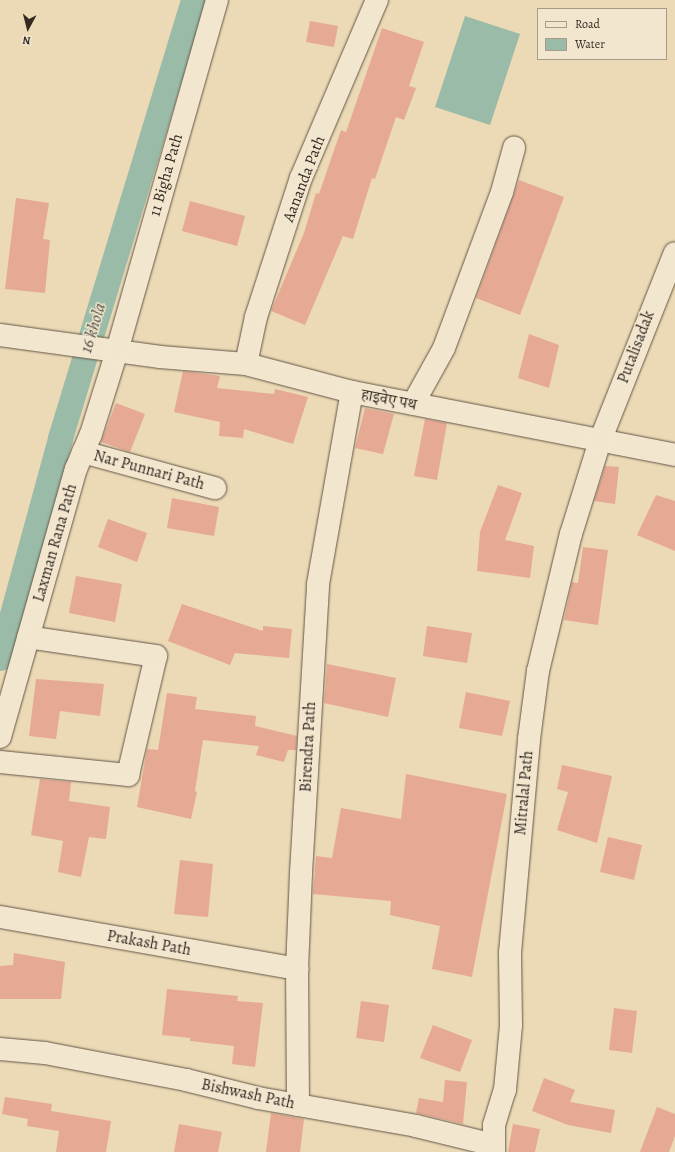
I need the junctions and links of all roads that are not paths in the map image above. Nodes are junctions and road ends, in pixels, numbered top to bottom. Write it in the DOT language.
graph roads {
  1 [pos="216,0"];
  2 [pos="377,0"];
  3 [pos="514,148"];
  4 [pos="675,253"];
  5 [pos="0,335"];
  6 [pos="110,350"];
  7 [pos="246,364"];
  8 [pos="352,392"];
  9 [pos="413,404"];
  10 [pos="600,442"];
  11 [pos="83,452"];
  12 [pos="675,455"];
  13 [pos="215,488"];
  14 [pos="28,636"];
  15 [pos="0,737"];
  16 [pos="0,762"];
  17 [pos="0,918"];
  18 [pos="297,970"];
  19 [pos="0,1049"];
  20 [pos="298,1105"];
  21 [pos="494,1148"];
  1 -- 6 [label="street, 11 Bigha Path"];
  2 -- 7 [label="street, Aananda Path"];
  3 -- 9 [label="street"];
  4 -- 10 [label="street, Putalisadak"];
  5 -- 6 [label="street, हाइवेए पथ"];
  6 -- 7 [label="street, हाइवेए पथ"];
  6 -- 11 [label="street, Laxman Rana Path"];
  7 -- 8 [label="street, हाइवेए पथ"];
  8 -- 9 [label="street, हाइवेए पथ"];
  8 -- 18 [label="street, Birendra Path"];
  9 -- 10 [label="street, हाइवेए पथ"];
  10 -- 12 [label="street, हाइवेए पथ"];
  10 -- 21 [label="street, Mitralal Path"];
  11 -- 13 [label="street, Nar Punnari Path"];
  11 -- 14 [label="street, Laxman Rana Path"];
  14 -- 15 [label="street, Laxman Rana Path"];
  14 -- 16 [label="street"];
  17 -- 18 [label="street, Prakash Path"];
  18 -- 20 [label="street, Birendra Path"];
  19 -- 20 [label="street, Bishwash Path"];
  20 -- 21 [label="street, Bishwash Path"];
}
